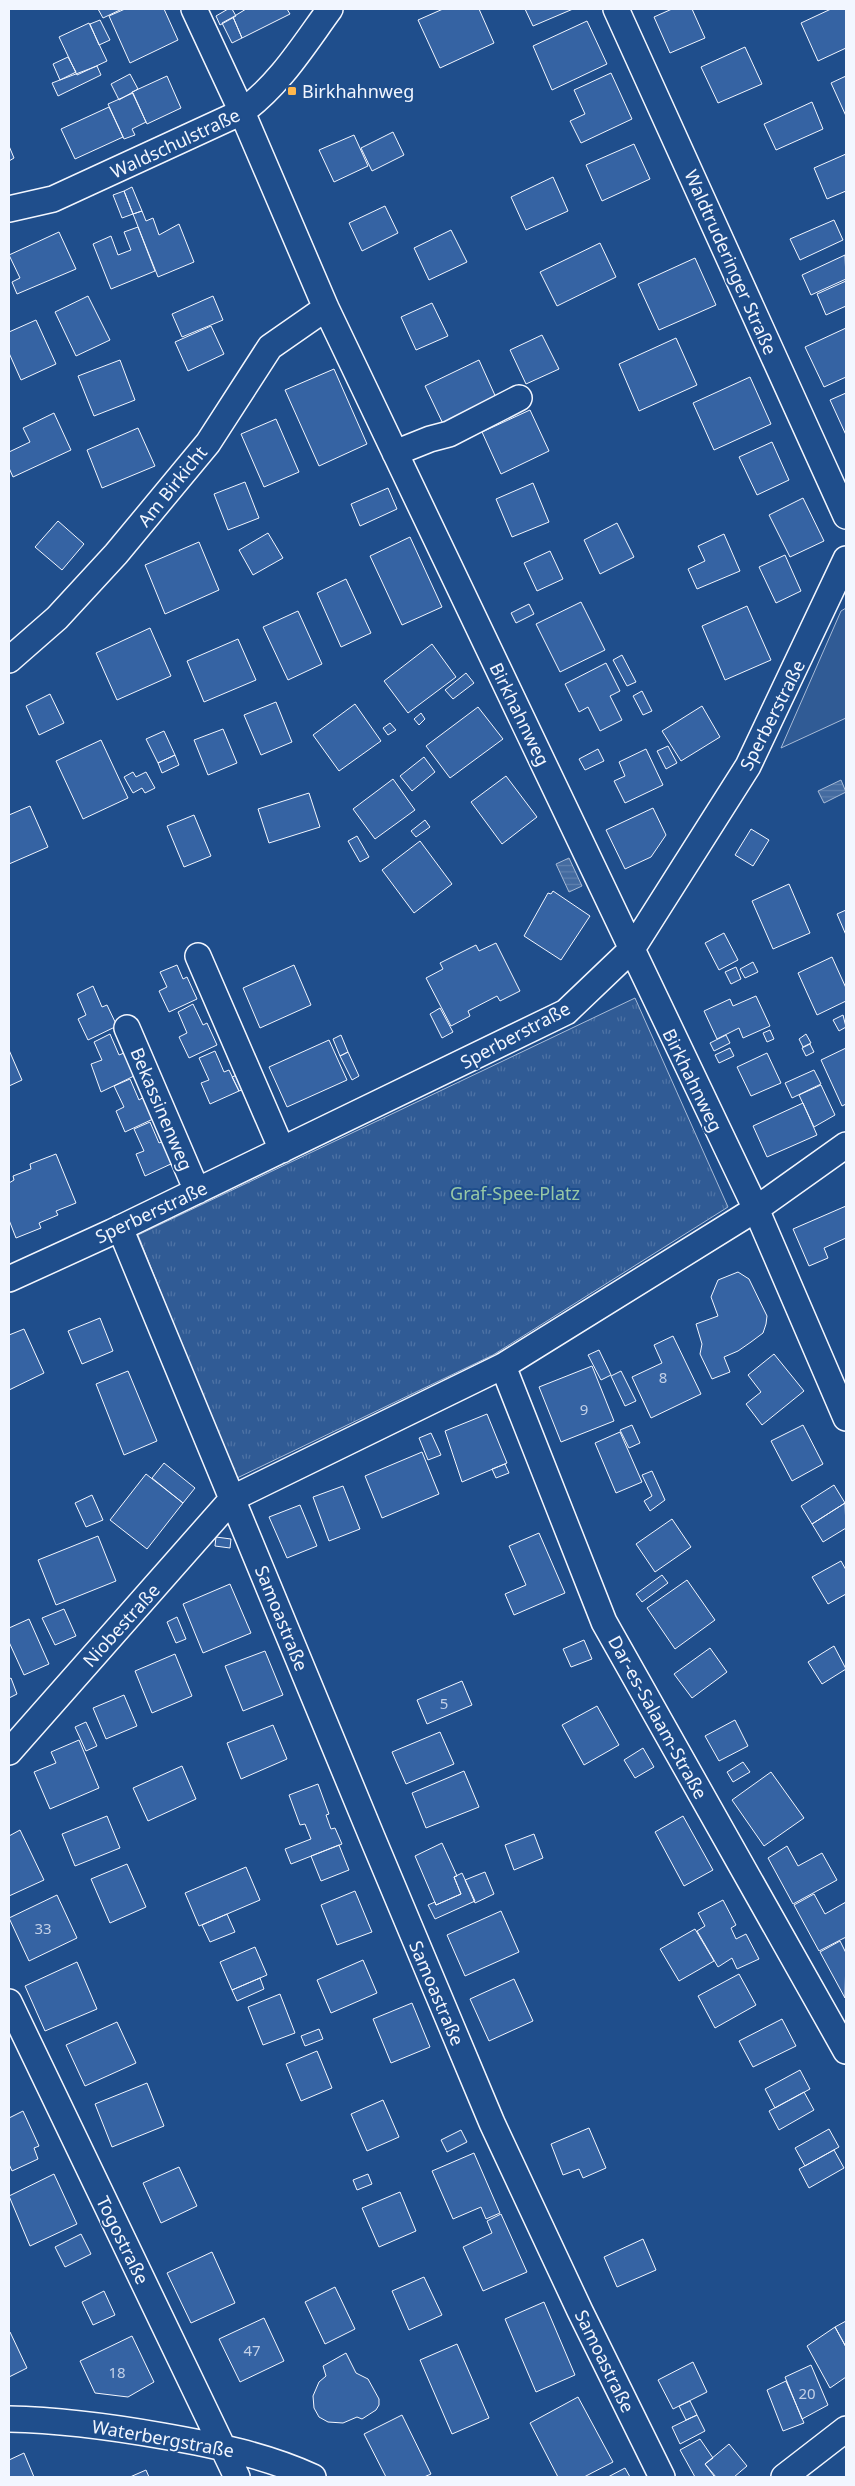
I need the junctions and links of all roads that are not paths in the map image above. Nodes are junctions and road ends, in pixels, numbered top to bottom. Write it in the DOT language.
graph roads {
  1 [pos="194,9"];
  2 [pos="330,9"];
  3 [pos="616,9"];
  4 [pos="242,112"];
  5 [pos="9,209"];
  6 [pos="326,308"];
  7 [pos="519,398"];
  8 [pos="395,453"];
  9 [pos="846,516"];
  10 [pos="846,559"];
  11 [pos="9,660"];
  12 [pos="632,949"];
  13 [pos="198,956"];
  14 [pos="127,1028"];
  15 [pos="846,1146"];
  16 [pos="282,1150"];
  17 [pos="197,1191"];
  18 [pos="756,1209"];
  19 [pos="120,1228"];
  20 [pos="9,1279"];
  21 [pos="503,1366"];
  22 [pos="846,1418"];
  23 [pos="233,1498"];
  24 [pos="9,1752"];
  25 [pos="9,2002"];
  26 [pos="846,2051"];
  27 [pos="9,2419"];
  28 [pos="846,2429"];
  29 [pos="223,2447"];
  30 [pos="797,2474"];
  31 [pos="237,2477"];
  32 [pos="313,2477"];
  33 [pos="662,2477"];
  1 -- 4 [label="street, Birkhahnweg"];
  2 -- 4 [label="street, Waldschulstraße"];
  3 -- 9 [label="street, Waldtruderinger Straße"];
  4 -- 5 [label="street, Waldschulstraße"];
  4 -- 6 [label="street, Birkhahnweg"];
  6 -- 8 [label="street, Birkhahnweg"];
  6 -- 11 [label="street, Am Birkicht"];
  7 -- 8 [label="street"];
  8 -- 12 [label="street, Birkhahnweg"];
  10 -- 12 [label="street, Sperberstraße"];
  12 -- 16 [label="street, Sperberstraße"];
  12 -- 18 [label="street, Birkhahnweg"];
  13 -- 16 [label="street"];
  14 -- 17 [label="street, Bekassinenweg"];
  15 -- 18 [label="street"];
  16 -- 17 [label="street, Sperberstraße"];
  17 -- 19 [label="street, Sperberstraße"];
  18 -- 21 [label="street"];
  18 -- 22 [label="street, Birkhahnweg"];
  19 -- 20 [label="street, Sperberstraße"];
  19 -- 23 [label="street"];
  21 -- 23 [label="street"];
  21 -- 26 [label="street, Dar-es-Salaam-Straße"];
  23 -- 24 [label="street, Niobestraße"];
  23 -- 33 [label="street, Samoastraße"];
  25 -- 29 [label="street, Togostraße"];
  27 -- 29 [label="street, Waterbergstraße"];
  28 -- 30 [label="street"];
  29 -- 31 [label="street, Togostraße"];
  29 -- 32 [label="street, Waterbergstraße"];
}
